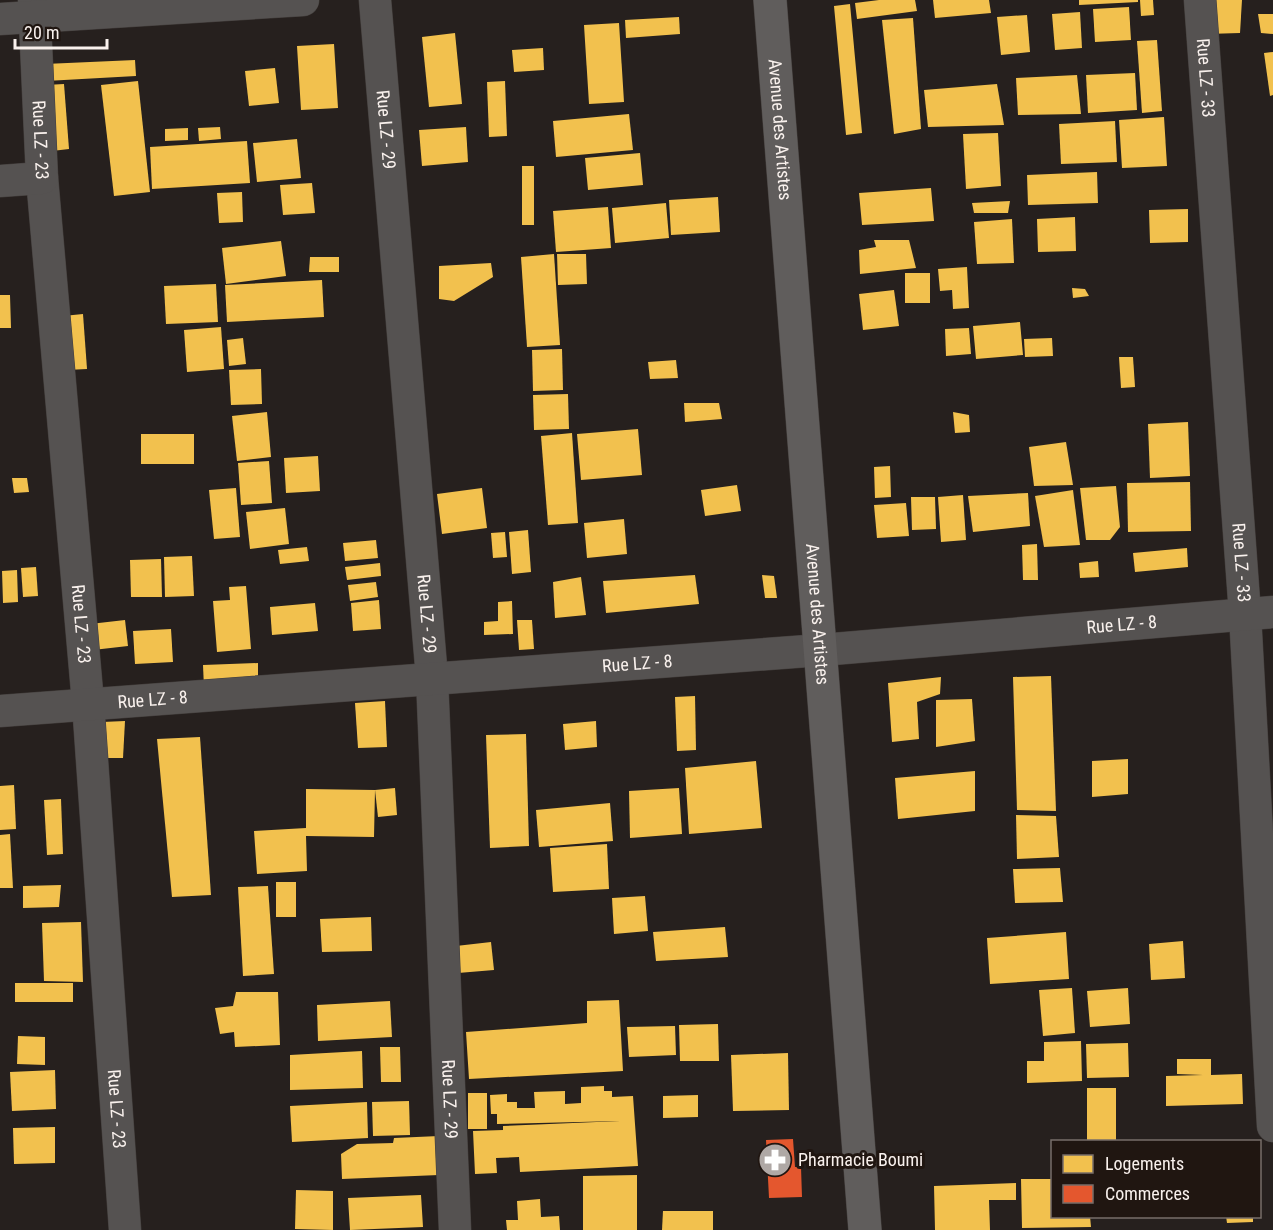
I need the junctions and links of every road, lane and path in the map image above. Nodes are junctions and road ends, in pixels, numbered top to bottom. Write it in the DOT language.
graph roads {
  1 [pos="303,0"];
  2 [pos="375,0"];
  3 [pos="770,0"];
  4 [pos="1200,0"];
  5 [pos="35,8"];
  6 [pos="0,19"];
  7 [pos="42,178"];
  8 [pos="0,181"];
  9 [pos="1259,613"];
  10 [pos="821,650"];
  11 [pos="432,678"];
  12 [pos="88,704"];
  13 [pos="0,711"];
  14 [pos="1273,1126"];
  15 [pos="125,1230"];
  16 [pos="455,1230"];
  17 [pos="865,1230"];
  1 -- 5 [label="street"];
  2 -- 11 [label="street, Rue LZ - 29"];
  3 -- 10 [label="street, Avenue des Artistes"];
  4 -- 9 [label="street, Rue LZ - 33"];
  5 -- 6 [label="street"];
  5 -- 7 [label="street, Rue LZ - 23"];
  7 -- 8 [label="street"];
  7 -- 12 [label="street, Rue LZ - 23"];
  9 -- 10 [label="street, Rue LZ - 8"];
  9 -- 14 [label="street, Rue LZ - 33"];
  10 -- 11 [label="street, Rue LZ - 8"];
  10 -- 17 [label="street, Avenue des Artistes"];
  11 -- 12 [label="street, Rue LZ - 8"];
  11 -- 16 [label="street, Rue LZ - 29"];
  12 -- 13 [label="street, Rue LZ - 8"];
  12 -- 15 [label="street, Rue LZ - 23"];
}
